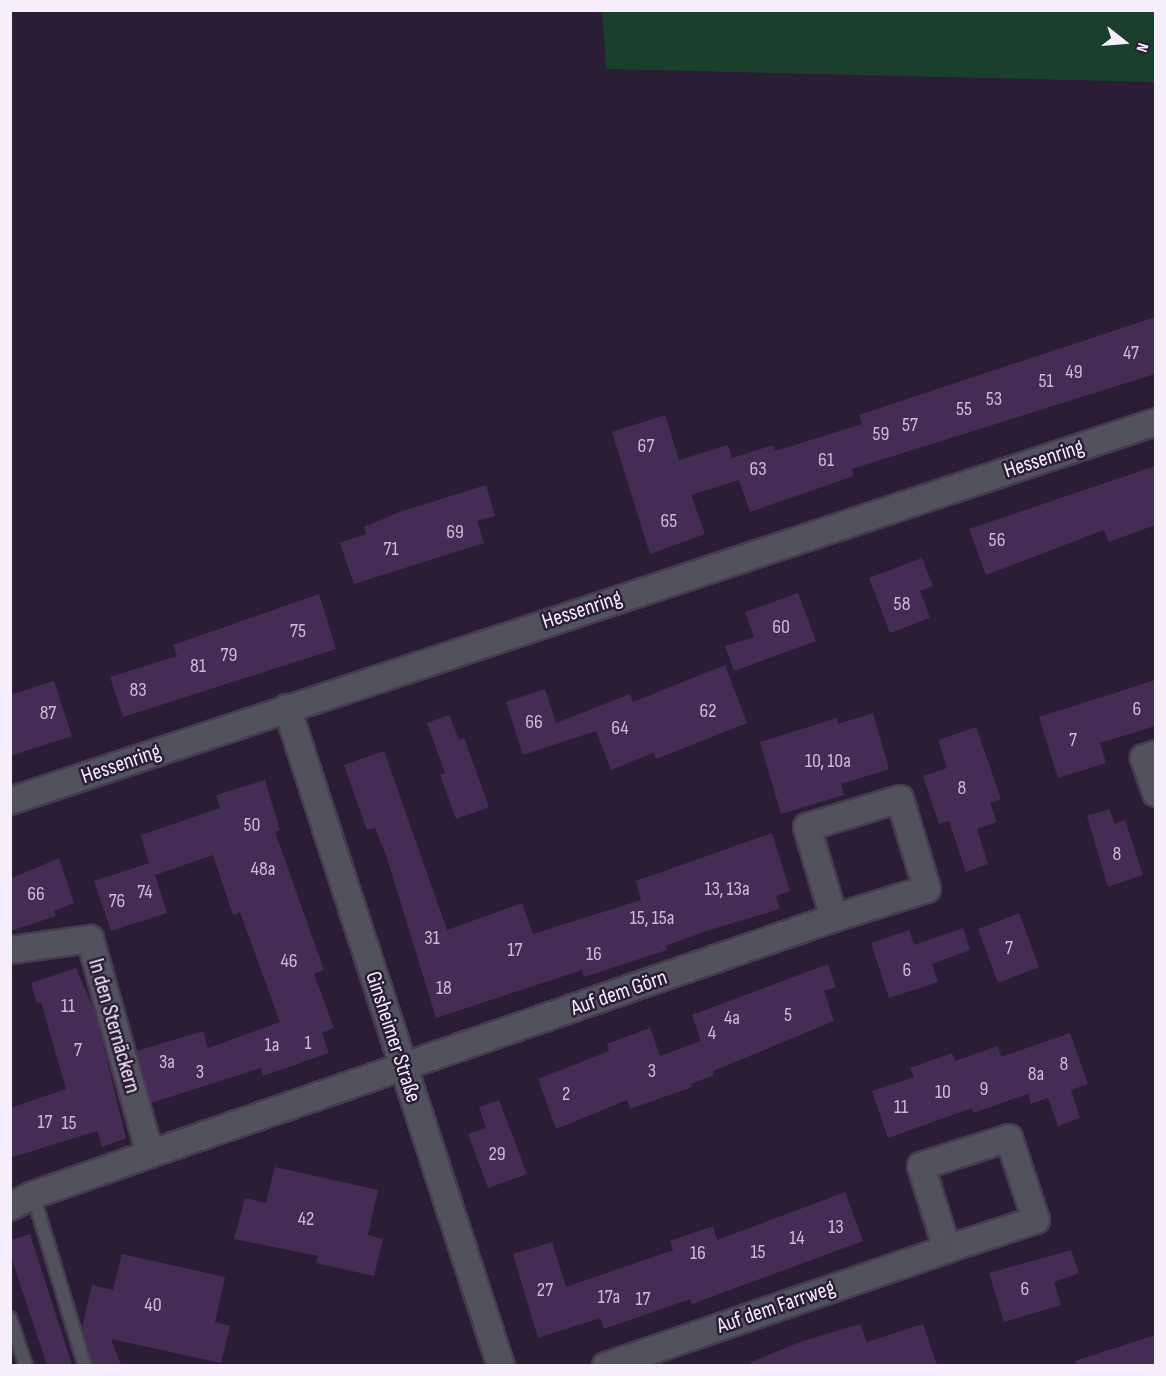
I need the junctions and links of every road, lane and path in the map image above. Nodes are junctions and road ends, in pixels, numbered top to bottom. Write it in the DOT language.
graph roads {
  1 [pos="1155,423"];
  2 [pos="287,708"];
  3 [pos="1155,754"];
  4 [pos="1155,793"];
  5 [pos="10,801"];
  6 [pos="834,918"];
  7 [pos="10,950"];
  8 [pos="403,1068"];
  9 [pos="150,1154"];
  10 [pos="22,1201"];
  11 [pos="947,1249"];
  12 [pos="10,1318"];
  13 [pos="26,1365"];
  14 [pos="85,1365"];
  15 [pos="501,1365"];
  16 [pos="606,1365"];
  1 -- 2 [label="street, Hessenring"];
  2 -- 5 [label="street, Hessenring"];
  2 -- 8 [label="street, Ginsheimer Straße"];
  3 -- 4 [label="street"];
  6 -- 6 [label="street, Auf dem Görn"];
  6 -- 8 [label="street, Auf dem Görn"];
  7 -- 9 [label="street, In den Sternäckern"];
  8 -- 9 [label="street"];
  8 -- 15 [label="street, Ginsheimer Straße"];
  9 -- 10 [label="street"];
  10 -- 14 [label="lane"];
  11 -- 11 [label="street, Auf dem Farrweg"];
  11 -- 16 [label="street, Auf dem Farrweg"];
  12 -- 13 [label="lane"];
}
